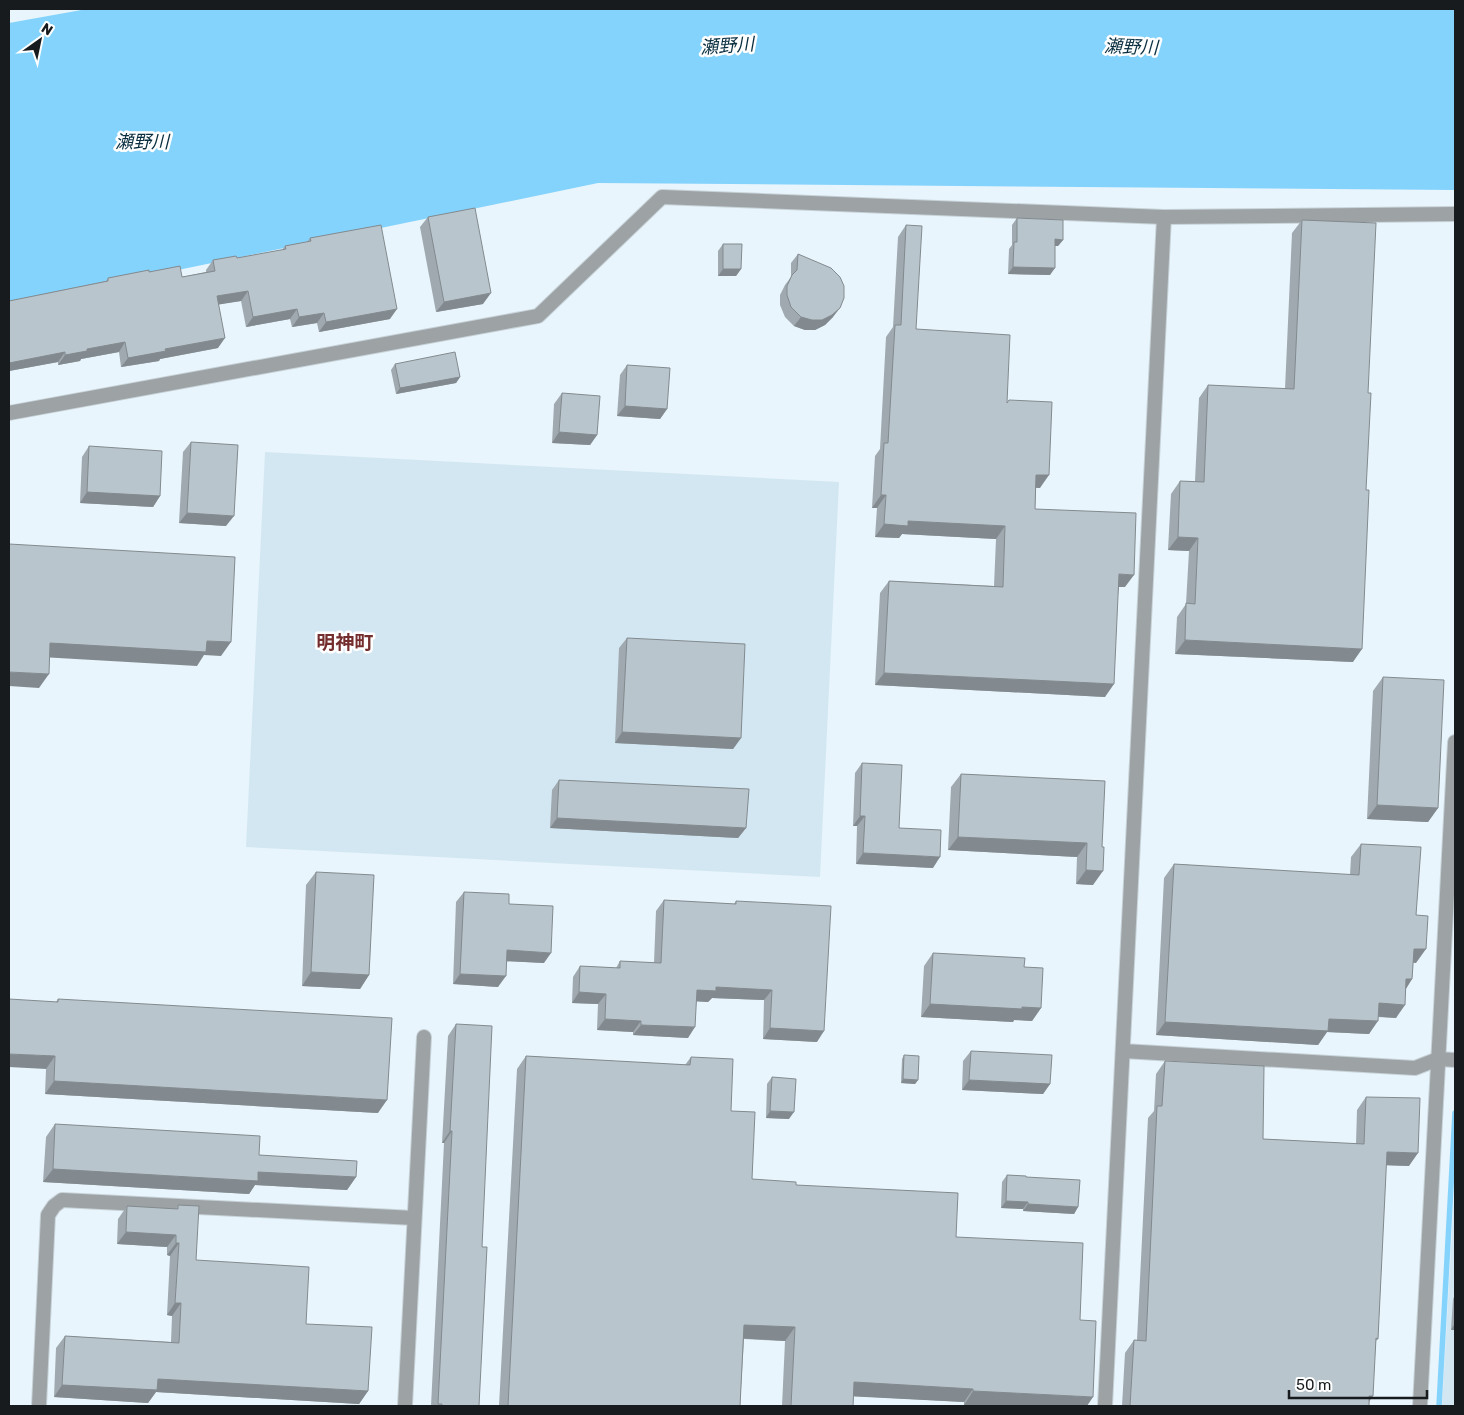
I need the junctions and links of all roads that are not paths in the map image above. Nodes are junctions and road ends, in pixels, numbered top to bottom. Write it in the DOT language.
graph roads {
  1 [pos="1455,214"];
  2 [pos="1164,217"];
  3 [pos="9,413"];
  4 [pos="1455,742"];
  5 [pos="424,1037"];
  6 [pos="1123,1050"];
  7 [pos="1438,1059"];
  8 [pos="1455,1060"];
  9 [pos="414,1218"];
  10 [pos="39,1406"];
  11 [pos="404,1406"];
  12 [pos="1106,1406"];
  13 [pos="1420,1406"];
  1 -- 2 [label="street"];
  2 -- 3 [label="street"];
  2 -- 6 [label="street"];
  4 -- 7 [label="street"];
  5 -- 9 [label="street"];
  6 -- 7 [label="street"];
  6 -- 12 [label="street"];
  7 -- 8 [label="street"];
  7 -- 13 [label="street"];
  9 -- 10 [label="street"];
  9 -- 11 [label="street"];
}
